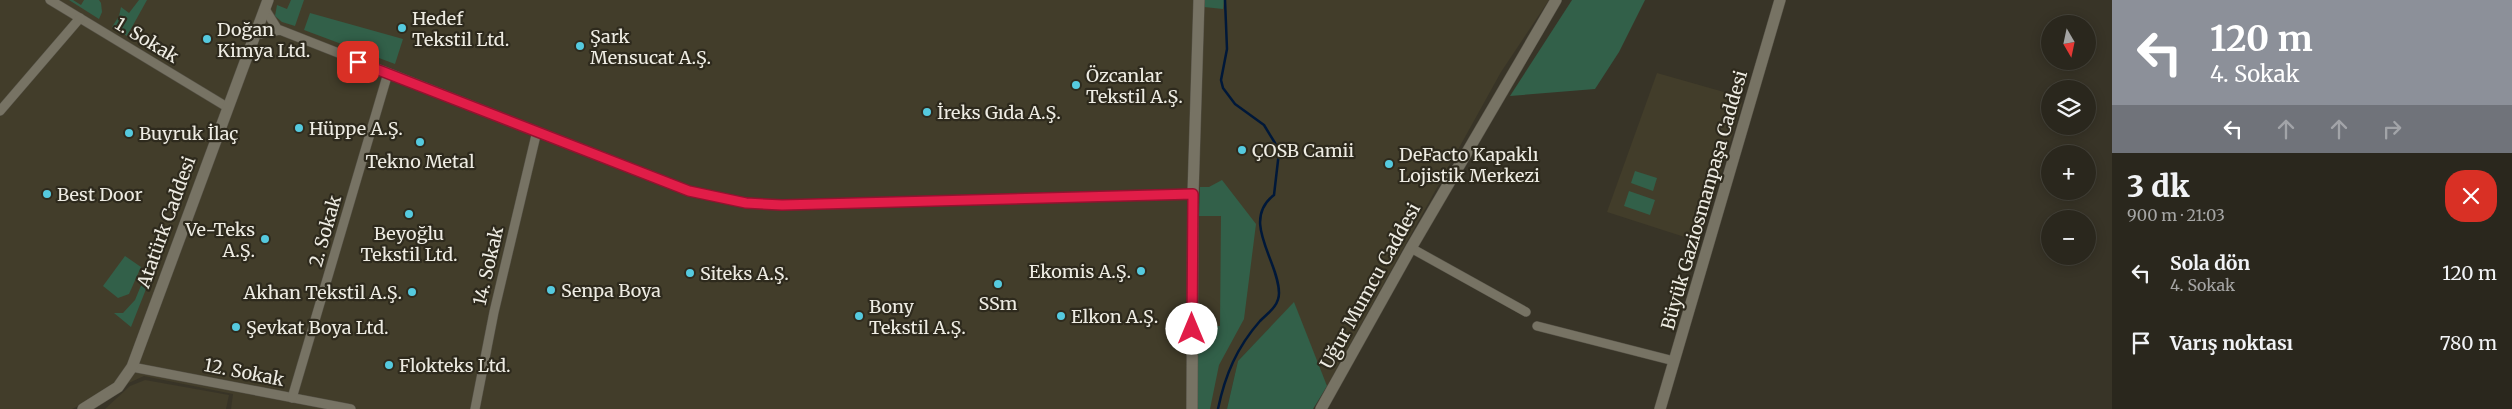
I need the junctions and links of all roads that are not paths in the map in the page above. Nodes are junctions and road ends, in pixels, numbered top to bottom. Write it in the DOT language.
graph roads {
  1 [pos="50,0"];
  2 [pos="1199,0"];
  3 [pos="1556,0"];
  4 [pos="1780,0"];
  5 [pos="267,5"];
  6 [pos="80,18"];
  7 [pos="278,30"];
  8 [pos="255,35"];
  9 [pos="388,73"];
  10 [pos="227,107"];
  11 [pos="0,111"];
  12 [pos="537,131"];
  13 [pos="1193,194"];
  14 [pos="1411,248"];
  15 [pos="1526,312"];
  16 [pos="1537,326"];
  17 [pos="1674,361"];
  18 [pos="132,367"];
  19 [pos="292,398"];
  20 [pos="83,409"];
  21 [pos="351,409"];
  22 [pos="475,409"];
  23 [pos="1192,409"];
  24 [pos="1322,409"];
  25 [pos="1660,409"];
  1 -- 6 [label="street, 1. Sokak"];
  2 -- 13 [label="street"];
  3 -- 14 [label="street, Uğur Mumcu Caddesi"];
  4 -- 17 [label="street, Büyük Gaziosmanpaşa Caddesi"];
  5 -- 7 [label="street"];
  5 -- 8 [label="street, Atatürk Caddesi"];
  6 -- 10 [label="street, 1. Sokak"];
  6 -- 11 [label="street"];
  7 -- 8 [label="street"];
  7 -- 9 [label="street"];
  8 -- 10 [label="street, Atatürk Caddesi"];
  9 -- 12 [label="street"];
  9 -- 19 [label="street, 2. Sokak"];
  10 -- 18 [label="street, Atatürk Caddesi"];
  12 -- 13 [label="street"];
  12 -- 22 [label="street, 14. Sokak"];
  13 -- 23 [label="street"];
  14 -- 15 [label="street"];
  14 -- 24 [label="street, Uğur Mumcu Caddesi"];
  16 -- 17 [label="street"];
  17 -- 25 [label="street, Büyük Gaziosmanpaşa Caddesi"];
  18 -- 19 [label="street, 12. Sokak"];
  18 -- 20 [label="street, Atatürk Caddesi"];
  19 -- 21 [label="street, 12. Sokak"];
}
